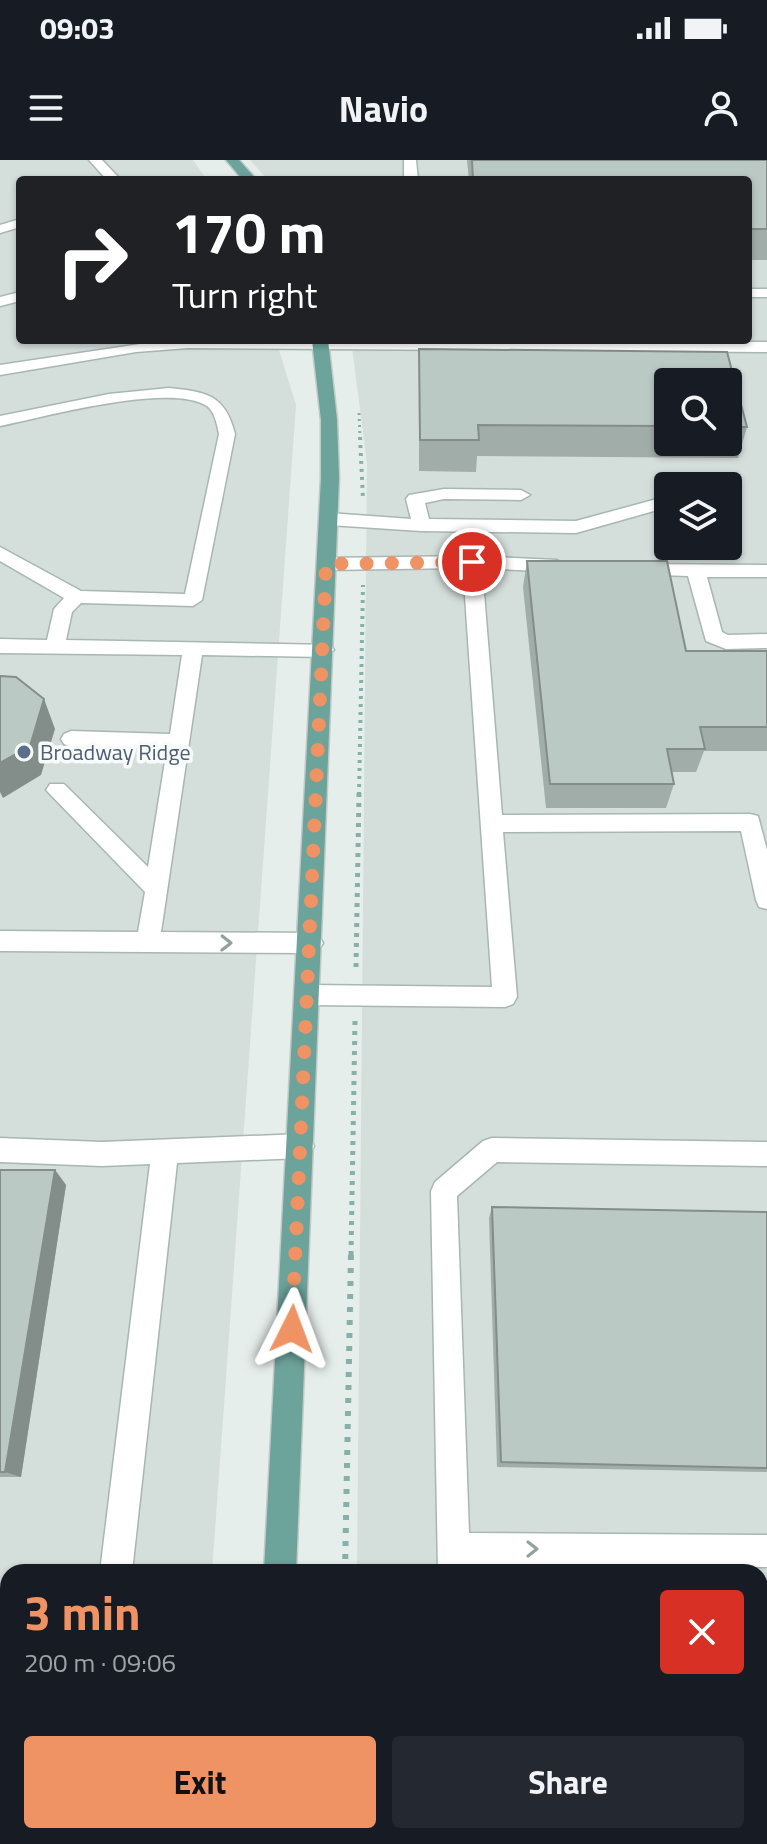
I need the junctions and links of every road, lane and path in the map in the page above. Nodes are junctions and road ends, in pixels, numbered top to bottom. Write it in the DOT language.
graph roads {
  1 [pos="95,160"];
  2 [pos="232,160"];
  3 [pos="110,176"];
  4 [pos="246,176"];
  5 [pos="213,344"];
  6 [pos="320,344"];
  7 [pos="722,344"];
  8 [pos="767,347"];
  9 [pos="0,370"];
  10 [pos="358,406"];
  11 [pos="0,421"];
  12 [pos="521,495"];
  13 [pos="654,505"];
  14 [pos="329,519"];
  15 [pos="363,520"];
  16 [pos="421,525"];
  17 [pos="0,553"];
  18 [pos="472,562"];
  19 [pos="363,563"];
  20 [pos="326,564"];
  21 [pos="579,568"];
  22 [pos="625,570"];
  23 [pos="696,571"];
  24 [pos="767,571"];
  25 [pos="77,597"];
  26 [pos="767,641"];
  27 [pos="0,646"];
  28 [pos="55,647"];
  29 [pos="193,649"];
  30 [pos="324,650"];
  31 [pos="71,739"];
  32 [pos="179,742"];
  33 [pos="57,790"];
  34 [pos="758,822"];
  35 [pos="492,824"];
  36 [pos="156,889"];
  37 [pos="767,900"];
  38 [pos="0,941"];
  39 [pos="148,943"];
  40 [pos="311,943"];
  41 [pos="309,995"];
  42 [pos="356,997"];
  43 [pos="301,1146"];
  44 [pos="0,1150"];
  45 [pos="165,1151"];
  46 [pos="767,1154"];
  47 [pos="767,1551"];
  48 [pos="454,1560"];
  49 [pos="117,1564"];
  50 [pos="280,1564"];
  51 [pos="345,1564"];
  1 -- 3 [label="street"];
  2 -- 4 [label="main road"];
  5 -- 9 [label="street"];
  6 -- 14 [label="main road"];
  7 -- 8 [label="street"];
  10 -- 15 [label="path"];
  11 -- 25 [label="street"];
  12 -- 16 [label="street"];
  13 -- 16 [label="street"];
  14 -- 15 [label="street"];
  14 -- 20 [label="main road"];
  15 -- 16 [label="street"];
  17 -- 25 [label="street"];
  18 -- 19 [label="street"];
  18 -- 21 [label="street"];
  18 -- 35 [label="street"];
  19 -- 20 [label="street"];
  19 -- 42 [label="path"];
  20 -- 30 [label="main road"];
  22 -- 23 [label="street"];
  23 -- 24 [label="street"];
  23 -- 26 [label="street"];
  25 -- 28 [label="street"];
  27 -- 28 [label="street"];
  28 -- 29 [label="street"];
  29 -- 30 [label="street"];
  29 -- 32 [label="street"];
  30 -- 40 [label="main road"];
  31 -- 32 [label="street"];
  32 -- 36 [label="street"];
  33 -- 36 [label="street"];
  34 -- 35 [label="street"];
  34 -- 37 [label="street"];
  35 -- 42 [label="street"];
  36 -- 39 [label="street"];
  38 -- 39 [label="street"];
  39 -- 40 [label="street, one-way"];
  40 -- 41 [label="main road"];
  41 -- 42 [label="street"];
  41 -- 43 [label="main road"];
  42 -- 51 [label="path"];
  43 -- 45 [label="street"];
  43 -- 50 [label="main road"];
  44 -- 45 [label="street"];
  45 -- 49 [label="street"];
  46 -- 48 [label="street"];
  48 -- 47 [label="street, one-way"];
}
